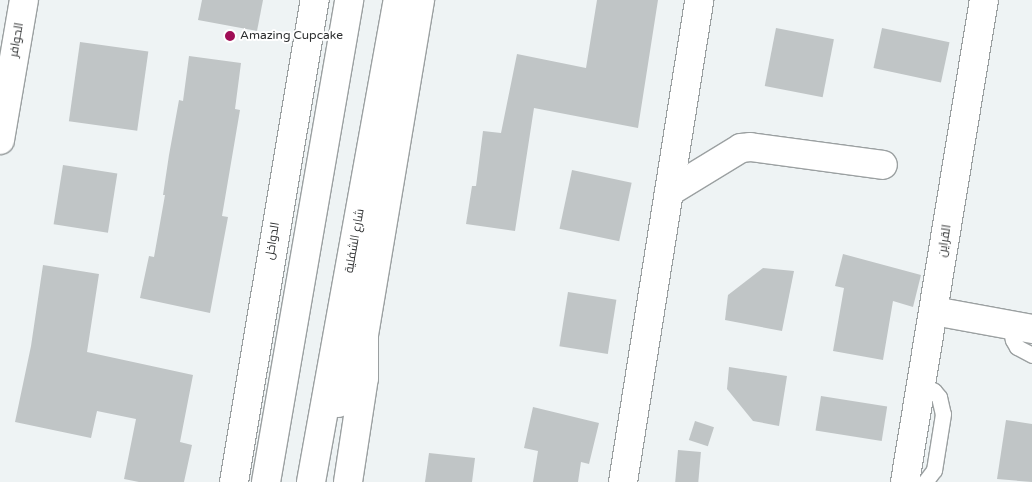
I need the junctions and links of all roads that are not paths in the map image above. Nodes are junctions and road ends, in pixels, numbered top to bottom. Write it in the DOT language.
graph roads {
  1 [pos="24,0"];
  2 [pos="315,0"];
  3 [pos="349,0"];
  4 [pos="398,0"];
  5 [pos="420,0"];
  6 [pos="699,0"];
  7 [pos="984,0"];
  8 [pos="0,140"];
  9 [pos="883,165"];
  10 [pos="669,192"];
  11 [pos="934,312"];
  12 [pos="1021,327"];
  13 [pos="364,335"];
  14 [pos="1032,355"];
  15 [pos="922,384"];
  16 [pos="313,473"];
  17 [pos="234,482"];
  18 [pos="266,482"];
  19 [pos="348,482"];
  20 [pos="623,482"];
  21 [pos="905,482"];
  22 [pos="925,482"];
  1 -- 8 [label="street, الحوافر"];
  2 -- 17 [label="street, الدواخل"];
  3 -- 18 [label="street"];
  4 -- 16 [label="street, شارع الشفلية"];
  5 -- 13 [label="street, شارع الشفلية"];
  6 -- 10 [label="street"];
  7 -- 11 [label="street, القراين"];
  9 -- 10 [label="street"];
  10 -- 20 [label="street"];
  11 -- 12 [label="street"];
  11 -- 15 [label="street, القراين"];
  12 -- 14 [label="lane"];
  13 -- 16 [label="street"];
  13 -- 19 [label="street, شارع الشفلية"];
  15 -- 21 [label="street, القراين"];
  15 -- 22 [label="lane"];
}
